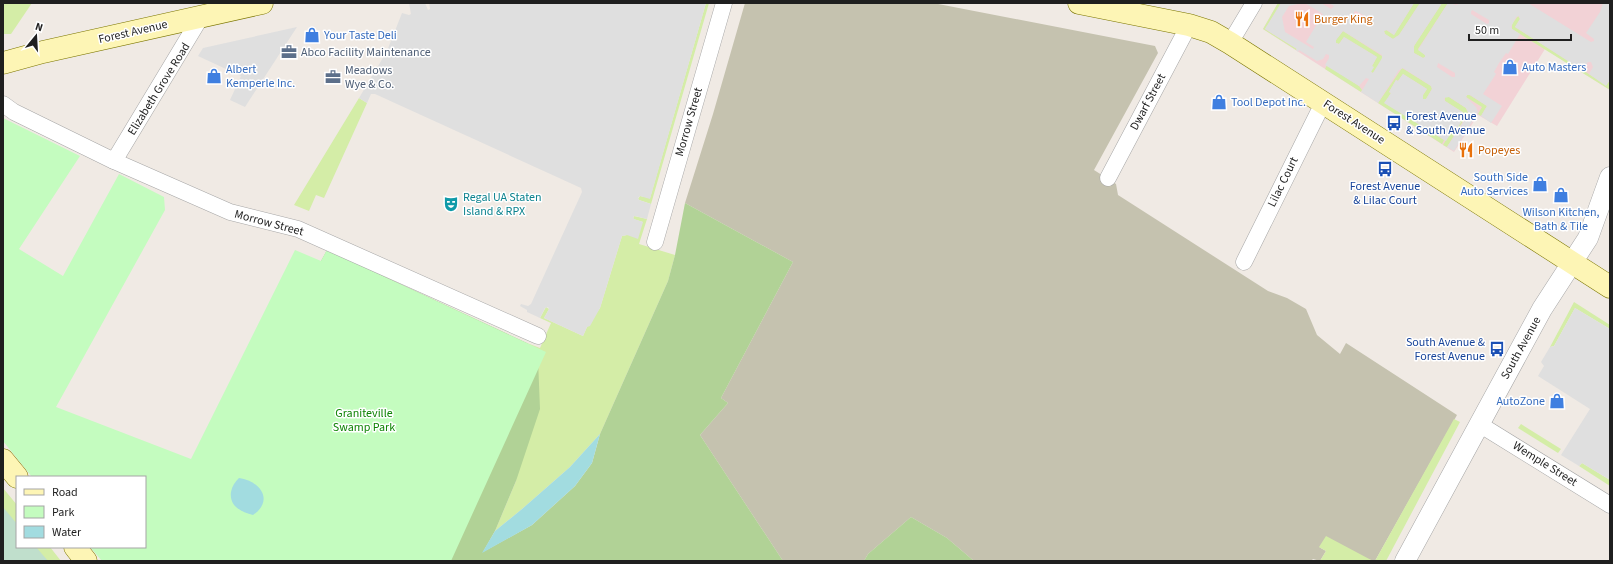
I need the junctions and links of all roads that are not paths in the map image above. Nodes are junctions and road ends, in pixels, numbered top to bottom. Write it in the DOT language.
graph roads {
  1 [pos="262,3"];
  2 [pos="724,3"];
  3 [pos="1079,3"];
  4 [pos="1254,3"];
  5 [pos="202,15"];
  6 [pos="1189,25"];
  7 [pos="1230,43"];
  8 [pos="43,52"];
  9 [pos="3,54"];
  10 [pos="3,63"];
  11 [pos="1323,103"];
  12 [pos="3,104"];
  13 [pos="114,161"];
  14 [pos="1610,176"];
  15 [pos="1108,178"];
  16 [pos="655,242"];
  17 [pos="1244,262"];
  18 [pos="1572,262"];
  19 [pos="1610,287"];
  20 [pos="538,336"];
  21 [pos="1479,424"];
  22 [pos="3,460"];
  23 [pos="16,476"];
  24 [pos="1610,505"];
  25 [pos="75,548"];
  26 [pos="86,561"];
  27 [pos="1405,561"];
  1 -- 5 [label="main road, Forest Avenue"];
  2 -- 16 [label="street, Morrow Street"];
  3 -- 6 [label="main road, Forest Avenue"];
  4 -- 7 [label="street"];
  5 -- 8 [label="main road, Forest Avenue"];
  5 -- 13 [label="street, Elizabeth Grove Road"];
  6 -- 7 [label="main road, Forest Avenue"];
  6 -- 15 [label="street, Dwarf Street"];
  7 -- 11 [label="main road, Forest Avenue"];
  8 -- 9 [label="street, Forest Avenue"];
  8 -- 10 [label="main road"];
  11 -- 17 [label="street, Lilac Court"];
  11 -- 18 [label="main road, Forest Avenue"];
  12 -- 13 [label="street, Morrow Street"];
  13 -- 20 [label="street, Morrow Street"];
  14 -- 18 [label="street, South Avenue"];
  18 -- 19 [label="main road, Forest Avenue"];
  18 -- 21 [label="street, South Avenue"];
  21 -- 24 [label="street, Wemple Street"];
  21 -- 27 [label="street, South Avenue"];
  22 -- 23 [label="main road"];
  25 -- 26 [label="main road"];
}
